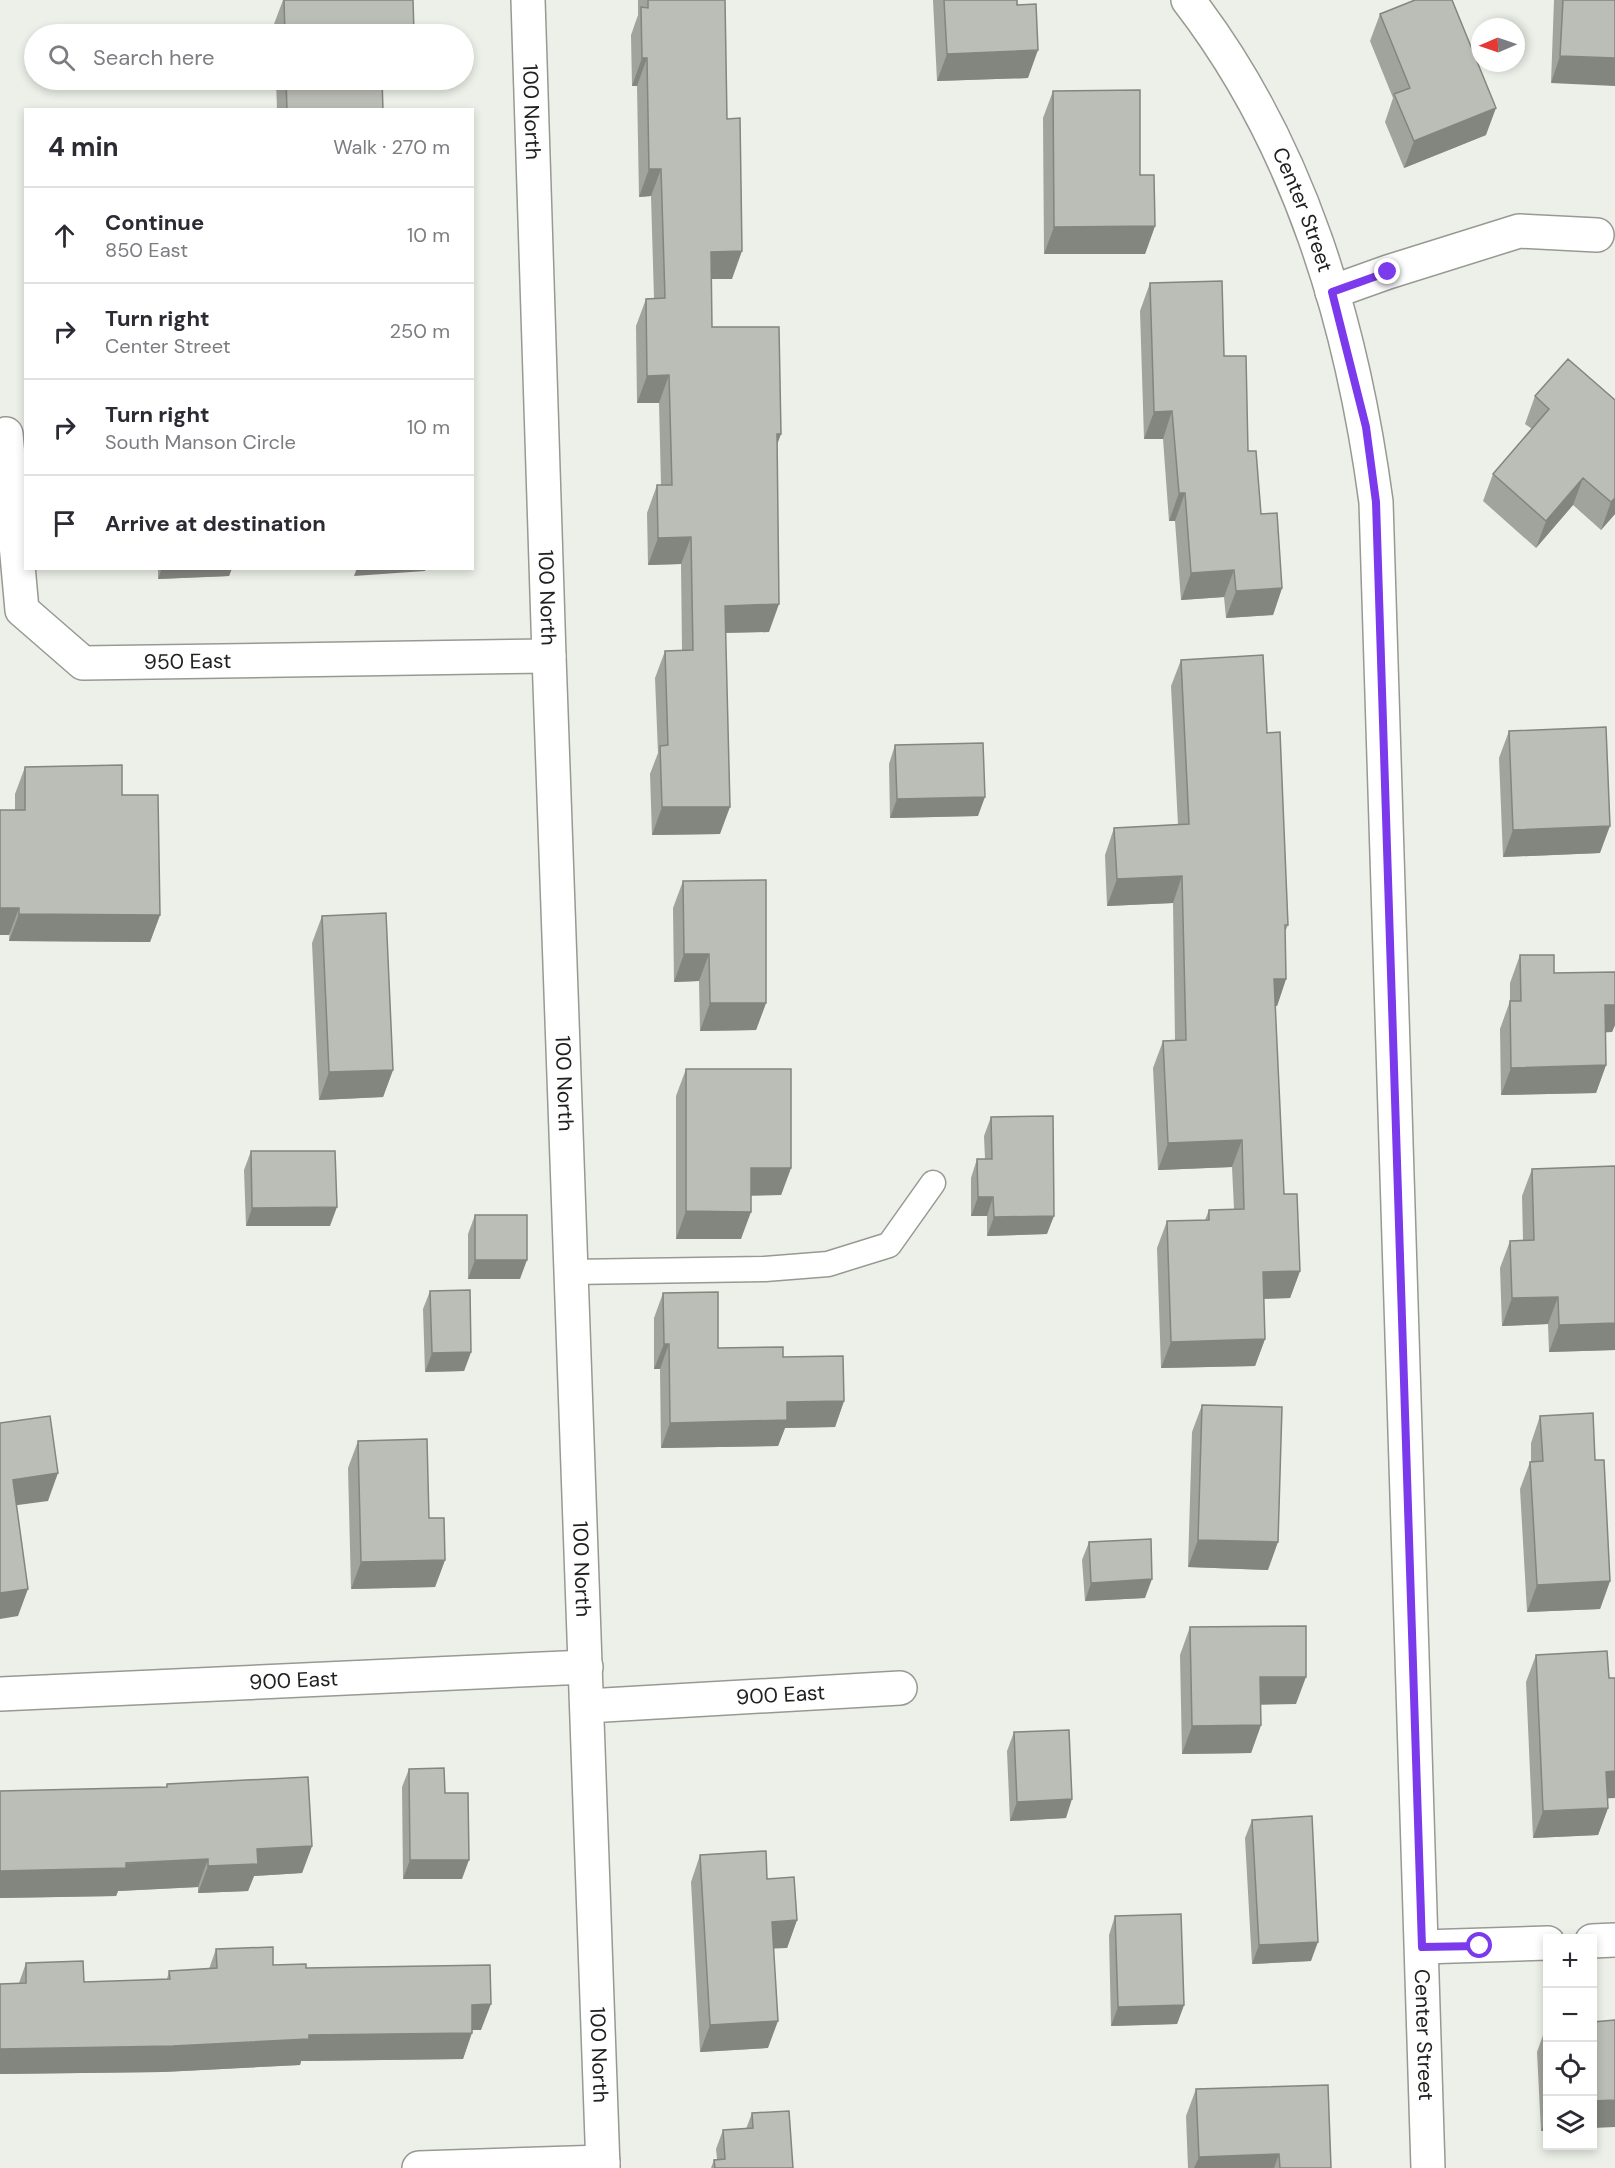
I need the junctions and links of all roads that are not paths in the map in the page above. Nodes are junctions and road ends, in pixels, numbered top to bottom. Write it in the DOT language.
graph roads {
  1 [pos="528,0"];
  2 [pos="1188,0"];
  3 [pos="1597,235"];
  4 [pos="1332,292"];
  5 [pos="6,434"];
  6 [pos="549,656"];
  7 [pos="933,1183"];
  8 [pos="572,1272"];
  9 [pos="586,1667"];
  10 [pos="900,1688"];
  11 [pos="0,1694"];
  12 [pos="588,1706"];
  13 [pos="1615,1940"];
  14 [pos="1597,1941"];
  15 [pos="1543,1943"];
  16 [pos="1422,1947"];
  17 [pos="603,2165"];
  18 [pos="419,2168"];
  19 [pos="1428,2168"];
  1 -- 6 [label="street, 100 North"];
  2 -- 4 [label="street, Center Street"];
  3 -- 4 [label="street"];
  4 -- 16 [label="street, Center Street"];
  5 -- 6 [label="street, 950 East"];
  6 -- 8 [label="street, 100 North"];
  7 -- 8 [label="lane"];
  8 -- 9 [label="street, 100 North"];
  9 -- 11 [label="street, 900 East"];
  9 -- 12 [label="street, 100 North"];
  10 -- 12 [label="street, 900 East"];
  12 -- 17 [label="street, 100 North"];
  13 -- 14 [label="street"];
  15 -- 16 [label="street"];
  16 -- 19 [label="street, Center Street"];
  17 -- 18 [label="street"];
}
